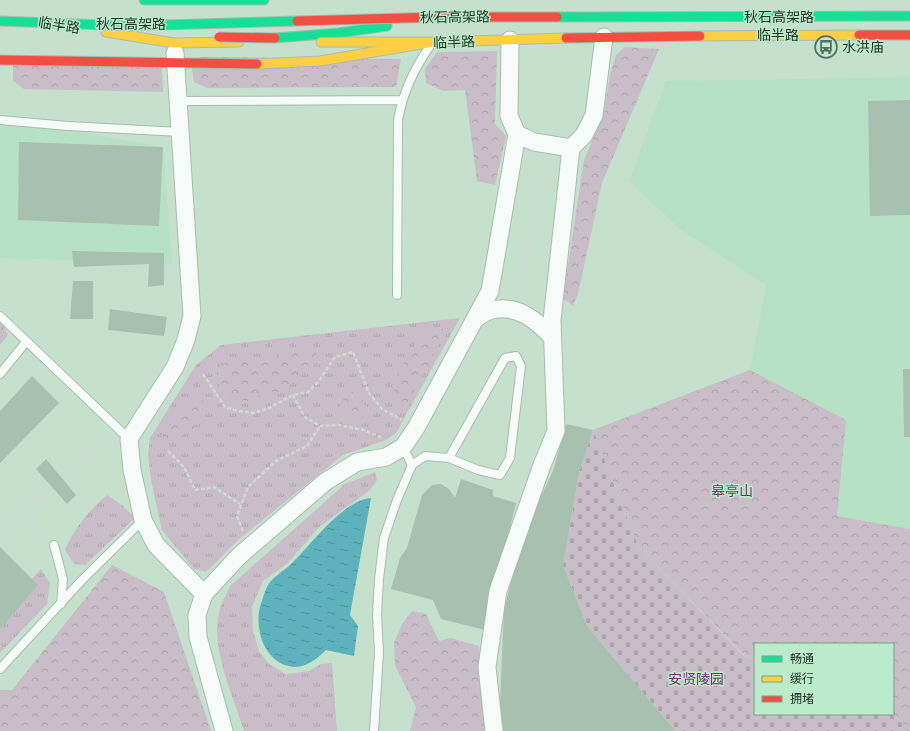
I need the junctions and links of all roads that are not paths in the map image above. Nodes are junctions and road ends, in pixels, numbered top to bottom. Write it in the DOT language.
graph roads {
  1 [pos="144,0"];
  2 [pos="264,0"];
  3 [pos="0,16"];
  4 [pos="910,16"];
  5 [pos="440,17"];
  6 [pos="0,21"];
  7 [pos="910,35"];
  8 [pos="94,36"];
  9 [pos="604,37"];
  10 [pos="510,40"];
  11 [pos="174,42"];
  12 [pos="433,42"];
  13 [pos="0,60"];
  14 [pos="402,100"];
  15 [pos="178,101"];
  16 [pos="0,120"];
  17 [pos="180,132"];
  18 [pos="517,134"];
  19 [pos="571,148"];
  20 [pos="397,295"];
  21 [pos="0,316"];
  22 [pos="475,319"];
  23 [pos="552,337"];
  24 [pos="26,342"];
  25 [pos="0,374"];
  26 [pos="123,433"];
  27 [pos="403,447"];
  28 [pos="449,458"];
  29 [pos="412,465"];
  30 [pos="143,520"];
  31 [pos="54,545"];
  32 [pos="204,594"];
  33 [pos="61,604"];
  34 [pos="0,669"];
  35 [pos="224,731"];
  36 [pos="374,731"];
  37 [pos="494,731"];
  1 -- 2 [label="main road, 秋石高架路"];
  3 -- 11 [label="main road, 临半路"];
  4 -- 5 [label="main road, 秋石高架路, bridge"];
  5 -- 6 [label="main road, 秋石高架路, bridge"];
  5 -- 8 [label="main road, bridge"];
  7 -- 9 [label="main road, 临半路"];
  9 -- 10 [label="main road, 临半路"];
  9 -- 19 [label="street"];
  10 -- 12 [label="main road, 临半路"];
  10 -- 18 [label="street"];
  11 -- 12 [label="main road, 临半路"];
  11 -- 15 [label="street"];
  12 -- 13 [label="main road"];
  12 -- 14 [label="lane"];
  14 -- 15 [label="lane"];
  14 -- 20 [label="lane"];
  15 -- 17 [label="street"];
  16 -- 17 [label="lane"];
  17 -- 26 [label="street"];
  18 -- 19 [label="street"];
  18 -- 22 [label="street"];
  19 -- 23 [label="street"];
  21 -- 24 [label="lane"];
  22 -- 23 [label="street"];
  22 -- 27 [label="street"];
  23 -- 37 [label="street"];
  24 -- 25 [label="lane"];
  24 -- 26 [label="lane"];
  26 -- 30 [label="street"];
  27 -- 29 [label="lane"];
  27 -- 32 [label="street"];
  28 -- 28 [label="lane"];
  28 -- 29 [label="lane"];
  29 -- 36 [label="lane"];
  30 -- 32 [label="street"];
  30 -- 33 [label="lane"];
  31 -- 33 [label="lane"];
  32 -- 35 [label="street"];
  33 -- 34 [label="lane"];
}
